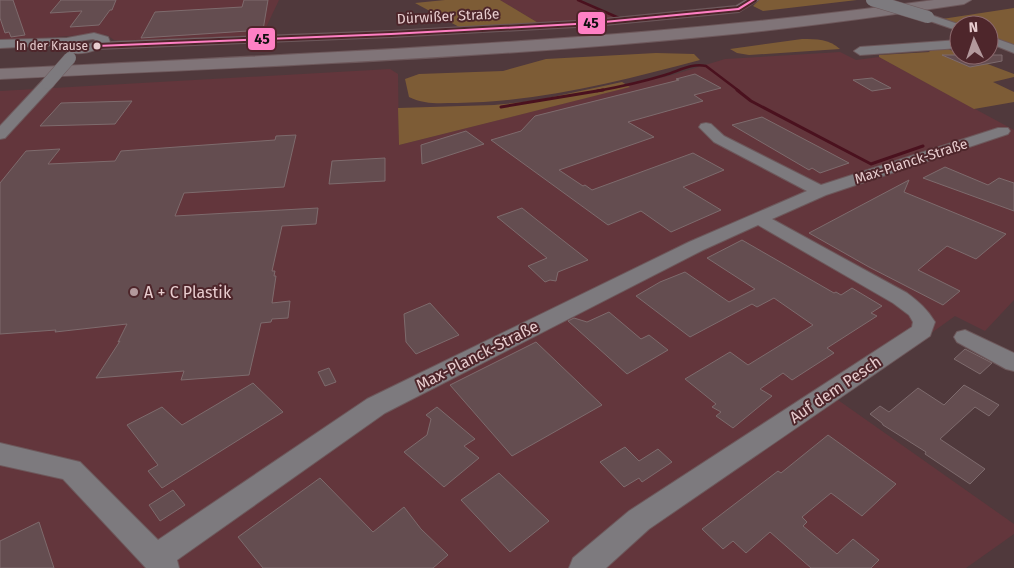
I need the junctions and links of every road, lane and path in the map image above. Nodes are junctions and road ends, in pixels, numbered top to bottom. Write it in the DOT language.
graph roads {
  1 [pos="712,0"];
  2 [pos="753,0"];
  3 [pos="872,0"];
  4 [pos="917,0"];
  5 [pos="964,0"];
  6 [pos="739,9"];
  7 [pos="949,24"];
  8 [pos="0,44"];
  9 [pos="999,44"];
  10 [pos="949,45"];
  11 [pos="79,48"];
  12 [pos="1014,49"];
  13 [pos="860,51"];
  14 [pos="0,65"];
  15 [pos="0,74"];
  16 [pos="1007,124"];
  17 [pos="706,127"];
  18 [pos="0,135"];
  19 [pos="820,192"];
  20 [pos="760,218"];
  21 [pos="965,337"];
  22 [pos="1014,362"];
  23 [pos="0,454"];
  24 [pos="161,563"];
  25 [pos="584,568"];
  1 -- 6 [label="street"];
  2 -- 6 [label="street, Dürwißer Straße"];
  3 -- 7 [label="street, bridge"];
  4 -- 14 [label="highway"];
  5 -- 15 [label="highway"];
  6 -- 11 [label="street, Dürwißer Straße"];
  8 -- 11 [label="street, Dürwißer Straße"];
  9 -- 12 [label="street"];
  10 -- 13 [label="street"];
  11 -- 18 [label="street, bridge"];
  16 -- 19 [label="street, Max-Planck-Straße"];
  17 -- 19 [label="street"];
  19 -- 20 [label="street, Max-Planck-Straße"];
  20 -- 24 [label="street, Max-Planck-Straße"];
  20 -- 25 [label="street, Auf dem Pesch"];
  21 -- 22 [label="street"];
  23 -- 24 [label="street"];
}
